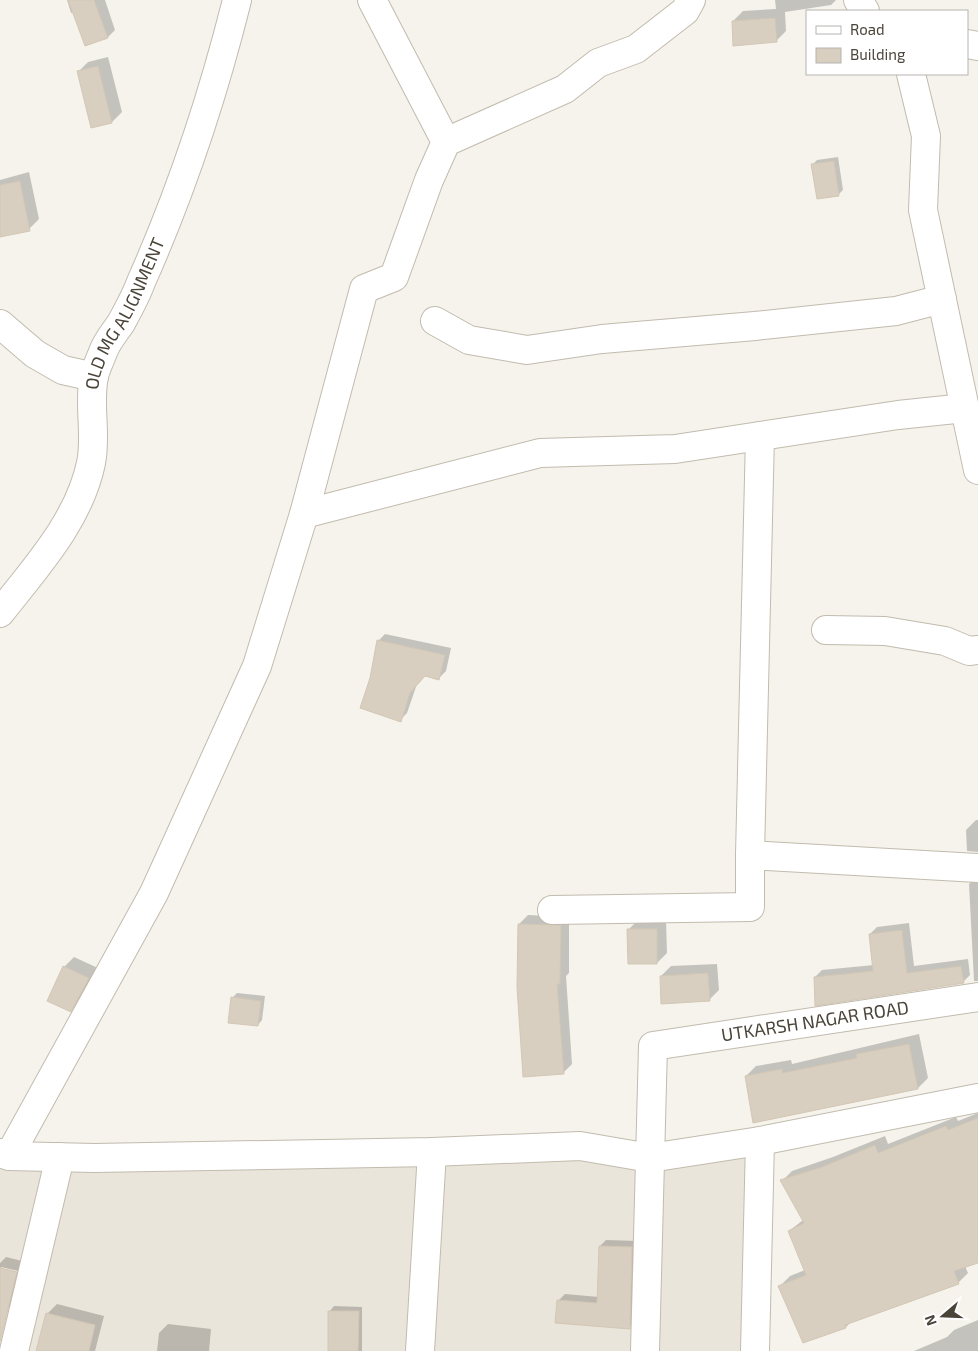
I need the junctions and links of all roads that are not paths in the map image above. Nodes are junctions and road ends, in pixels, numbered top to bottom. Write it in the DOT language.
graph roads {
  1 [pos="237,0"];
  2 [pos="372,0"];
  3 [pos="690,0"];
  4 [pos="910,75"];
  5 [pos="446,142"];
  6 [pos="942,299"];
  7 [pos="435,321"];
  8 [pos="0,324"];
  9 [pos="94,377"];
  10 [pos="969,396"];
  11 [pos="760,436"];
  12 [pos="978,470"];
  13 [pos="304,514"];
  14 [pos="0,613"];
  15 [pos="826,630"];
  16 [pos="978,650"];
  17 [pos="750,855"];
  18 [pos="978,868"];
  19 [pos="552,910"];
  20 [pos="978,997"];
  21 [pos="978,1098"];
  22 [pos="760,1141"];
  23 [pos="432,1152"];
  24 [pos="5,1155"];
  25 [pos="60,1157"];
  26 [pos="650,1158"];
  27 [pos="14,1351"];
  28 [pos="420,1351"];
  29 [pos="645,1351"];
  30 [pos="755,1351"];
  1 -- 9 [label="street, OLD MG ALIGNMENT"];
  2 -- 5 [label="street"];
  3 -- 5 [label="street"];
  4 -- 6 [label="street"];
  5 -- 13 [label="street"];
  6 -- 7 [label="street"];
  6 -- 10 [label="street"];
  8 -- 9 [label="street"];
  9 -- 14 [label="street, OLD MG ALIGNMENT"];
  10 -- 11 [label="street"];
  10 -- 12 [label="street"];
  11 -- 13 [label="street"];
  11 -- 17 [label="street"];
  13 -- 24 [label="street"];
  15 -- 16 [label="street"];
  17 -- 18 [label="street"];
  17 -- 19 [label="street"];
  20 -- 26 [label="street, UTKARSH NAGAR ROAD"];
  21 -- 22 [label="street"];
  22 -- 26 [label="street"];
  22 -- 30 [label="street"];
  23 -- 25 [label="street"];
  23 -- 26 [label="street"];
  23 -- 28 [label="street"];
  24 -- 25 [label="street"];
  25 -- 27 [label="street"];
  26 -- 29 [label="street"];
}
